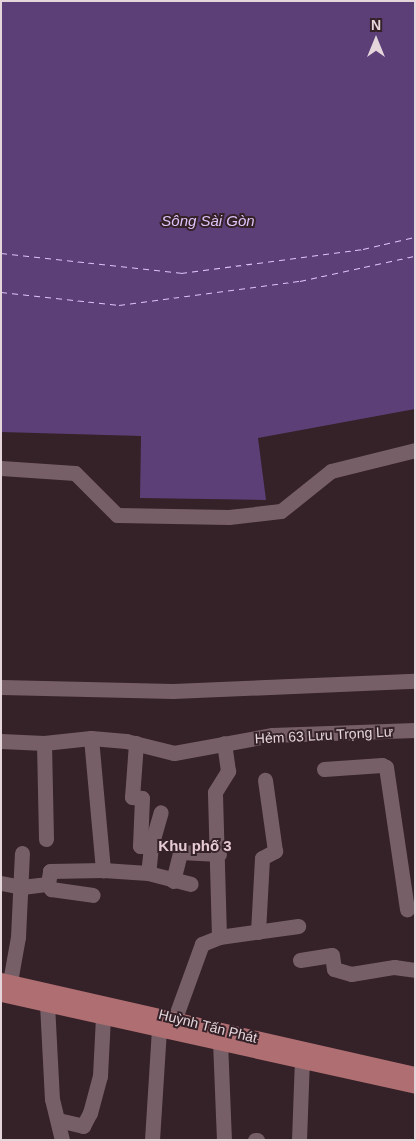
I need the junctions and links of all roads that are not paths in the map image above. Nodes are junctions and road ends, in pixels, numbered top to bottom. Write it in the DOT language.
graph roads {
  1 [pos="415,450"];
  2 [pos="1,468"];
  3 [pos="415,680"];
  4 [pos="2,687"];
  5 [pos="415,730"];
  6 [pos="91,738"];
  7 [pos="1,741"];
  8 [pos="44,743"];
  9 [pos="136,743"];
  10 [pos="224,743"];
  11 [pos="324,769"];
  12 [pos="265,780"];
  13 [pos="161,812"];
  14 [pos="46,839"];
  15 [pos="151,846"];
  16 [pos="22,854"];
  17 [pos="218,854"];
  18 [pos="409,864"];
  19 [pos="103,870"];
  20 [pos="148,873"];
  21 [pos="173,881"];
  22 [pos="1,883"];
  23 [pos="48,884"];
  24 [pos="191,884"];
  25 [pos="22,887"];
  26 [pos="93,895"];
  27 [pos="407,909"];
  28 [pos="298,926"];
  29 [pos="258,932"];
  30 [pos="219,937"];
  31 [pos="300,960"];
  32 [pos="415,970"];
  33 [pos="12,989"];
  34 [pos="47,1004"];
  35 [pos="103,1016"];
  36 [pos="175,1018"];
  37 [pos="159,1028"];
  38 [pos="220,1036"];
  39 [pos="302,1060"];
  40 [pos="415,1074"];
  41 [pos="415,1086"];
  42 [pos="58,1120"];
  43 [pos="62,1140"];
  44 [pos="152,1140"];
  45 [pos="224,1140"];
  46 [pos="299,1140"];
  1 -- 2 [label="street"];
  3 -- 4 [label="street"];
  5 -- 10 [label="street, Hẻm 63 Lưu Trọng Lư"];
  6 -- 8 [label="street"];
  6 -- 9 [label="street"];
  6 -- 19 [label="street"];
  7 -- 8 [label="street"];
  8 -- 14 [label="street"];
  9 -- 10 [label="street, Hẻm 63 Lưu Trọng Lư"];
  9 -- 15 [label="street"];
  10 -- 17 [label="street"];
  11 -- 18 [label="street"];
  12 -- 29 [label="street"];
  13 -- 15 [label="street"];
  15 -- 20 [label="street"];
  16 -- 25 [label="street"];
  17 -- 21 [label="street"];
  17 -- 30 [label="street"];
  18 -- 27 [label="street"];
  19 -- 20 [label="street"];
  19 -- 23 [label="street"];
  20 -- 21 [label="street"];
  21 -- 24 [label="street"];
  22 -- 25 [label="street"];
  23 -- 25 [label="street"];
  23 -- 26 [label="street"];
  25 -- 33 [label="street"];
  28 -- 29 [label="street"];
  29 -- 30 [label="street"];
  30 -- 36 [label="street"];
  31 -- 32 [label="street"];
  33 -- 34 [label="main road, Huỳnh Tấn Phát"];
  33 -- 36 [label="main road, Huỳnh Tấn Phát"];
  34 -- 35 [label="main road, Huỳnh Tấn Phát"];
  34 -- 42 [label="street"];
  35 -- 37 [label="main road, Huỳnh Tấn Phát"];
  35 -- 42 [label="street"];
  36 -- 38 [label="main road, Huỳnh Tấn Phát"];
  37 -- 38 [label="main road, Huỳnh Tấn Phát"];
  37 -- 44 [label="street"];
  38 -- 39 [label="main road, Huỳnh Tấn Phát"];
  38 -- 40 [label="main road, Huỳnh Tấn Phát"];
  38 -- 45 [label="street"];
  39 -- 41 [label="main road, Huỳnh Tấn Phát"];
  39 -- 46 [label="street"];
  42 -- 43 [label="street"];
}
